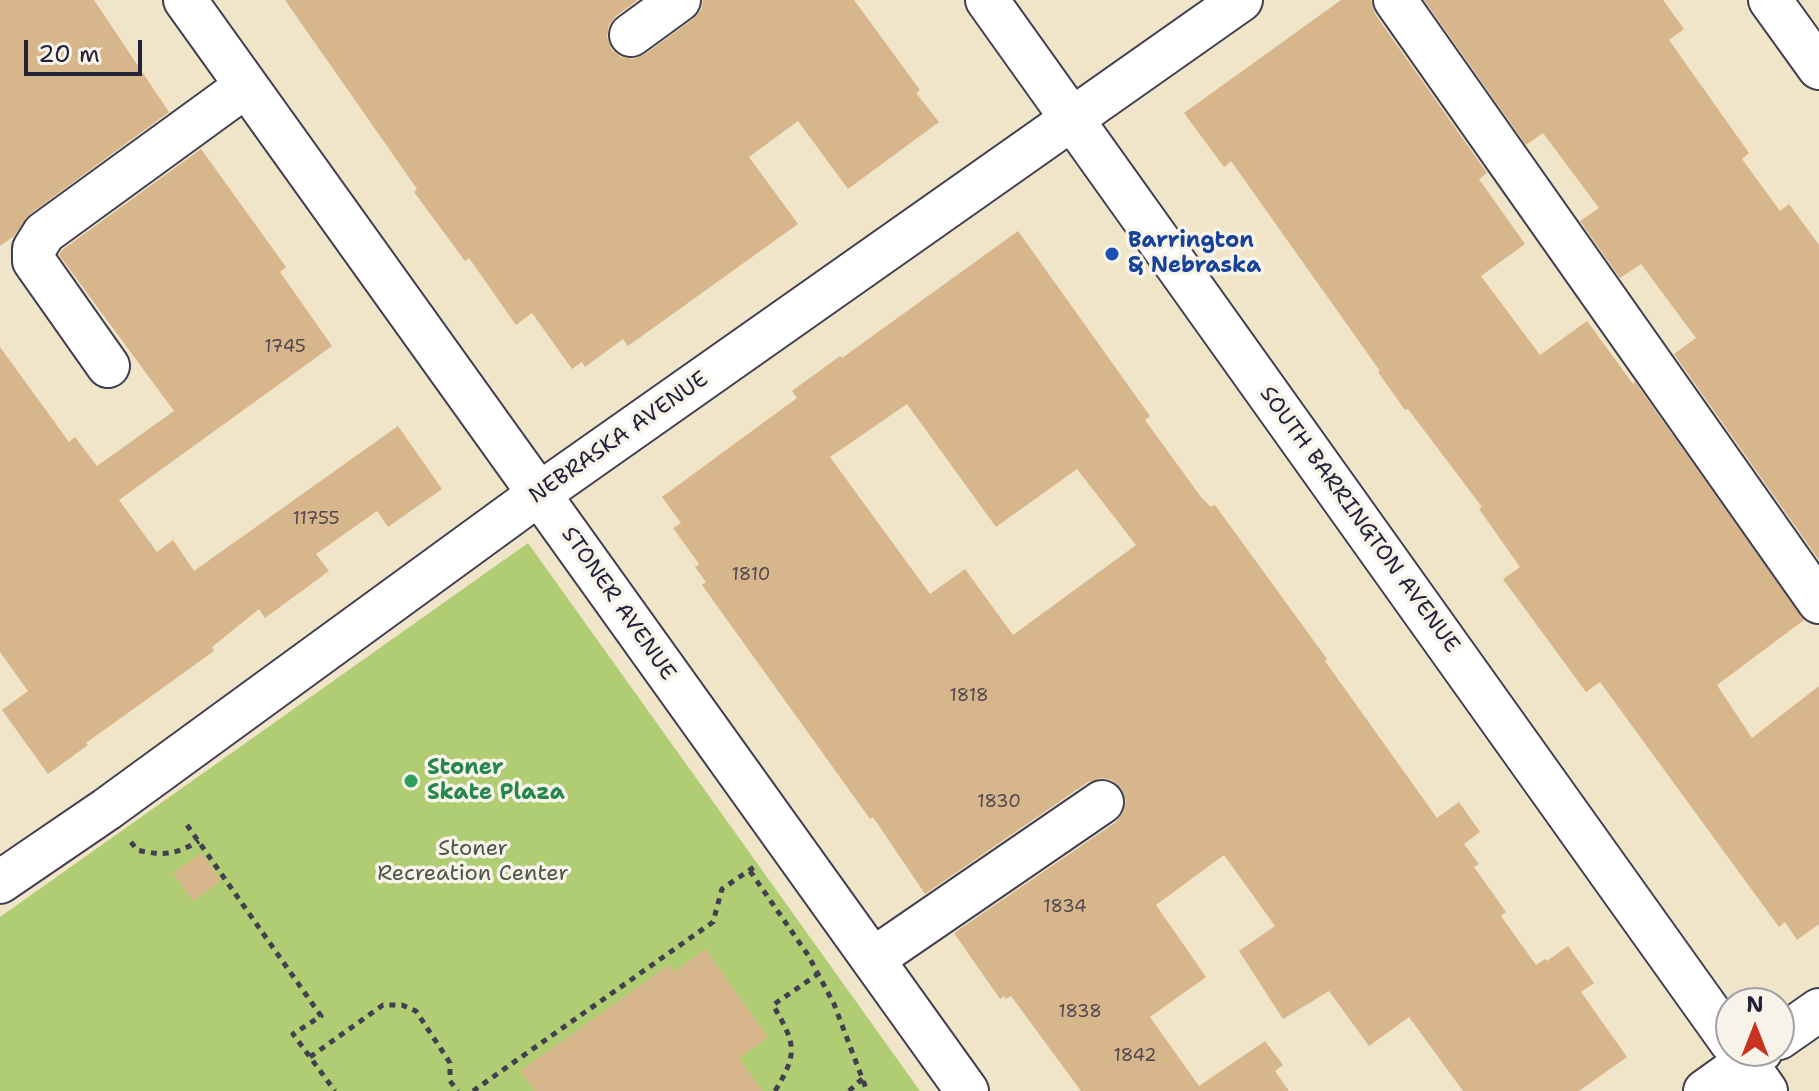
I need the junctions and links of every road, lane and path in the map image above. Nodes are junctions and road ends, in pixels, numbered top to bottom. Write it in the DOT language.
graph roads {
  1 [pos="185,0"];
  2 [pos="679,0"];
  3 [pos="987,0"];
  4 [pos="1241,0"];
  5 [pos="1395,0"];
  6 [pos="1770,0"];
  7 [pos="631,35"];
  8 [pos="1819,68"];
  9 [pos="246,86"];
  10 [pos="1073,120"];
  11 [pos="108,366"];
  12 [pos="539,494"];
  13 [pos="1819,602"];
  14 [pos="1102,802"];
  15 [pos="107,809"];
  16 [pos="187,825"];
  17 [pos="199,841"];
  18 [pos="790,844"];
  19 [pos="6,865"];
  20 [pos="750,871"];
  21 [pos="873,959"];
  22 [pos="818,974"];
  23 [pos="1819,1010"];
  24 [pos="1715,1013"];
  25 [pos="1795,1027"];
  26 [pos="310,1057"];
  27 [pos="1737,1067"];
  28 [pos="863,1078"];
  29 [pos="335,1091"];
  30 [pos="458,1091"];
  31 [pos="473,1091"];
  32 [pos="775,1091"];
  33 [pos="849,1091"];
  34 [pos="867,1091"];
  35 [pos="967,1091"];
  36 [pos="1705,1091"];
  1 -- 9 [label="street, STONER AVENUE"];
  2 -- 7 [label="street"];
  3 -- 10 [label="street, SOUTH BARRINGTON AVENUE"];
  4 -- 10 [label="street, NEBRASKA AVENUE"];
  5 -- 13 [label="street"];
  6 -- 8 [label="street"];
  9 -- 11 [label="street"];
  9 -- 12 [label="street, STONER AVENUE"];
  10 -- 12 [label="street, NEBRASKA AVENUE"];
  10 -- 24 [label="street, SOUTH BARRINGTON AVENUE"];
  12 -- 15 [label="street, NEBRASKA AVENUE"];
  12 -- 18 [label="street, STONER AVENUE"];
  14 -- 21 [label="street"];
  15 -- 17 [label="path"];
  15 -- 19 [label="street, NEBRASKA AVENUE"];
  16 -- 17 [label="path"];
  17 -- 26 [label="path"];
  18 -- 20 [label="path"];
  18 -- 21 [label="street, STONER AVENUE"];
  20 -- 22 [label="path"];
  20 -- 31 [label="path"];
  21 -- 35 [label="street, STONER AVENUE"];
  22 -- 28 [label="path"];
  22 -- 32 [label="path"];
  23 -- 25 [label="street"];
  26 -- 29 [label="path"];
  26 -- 30 [label="path"];
  27 -- 36 [label="street"];
  28 -- 33 [label="path"];
  28 -- 34 [label="path"];
}
